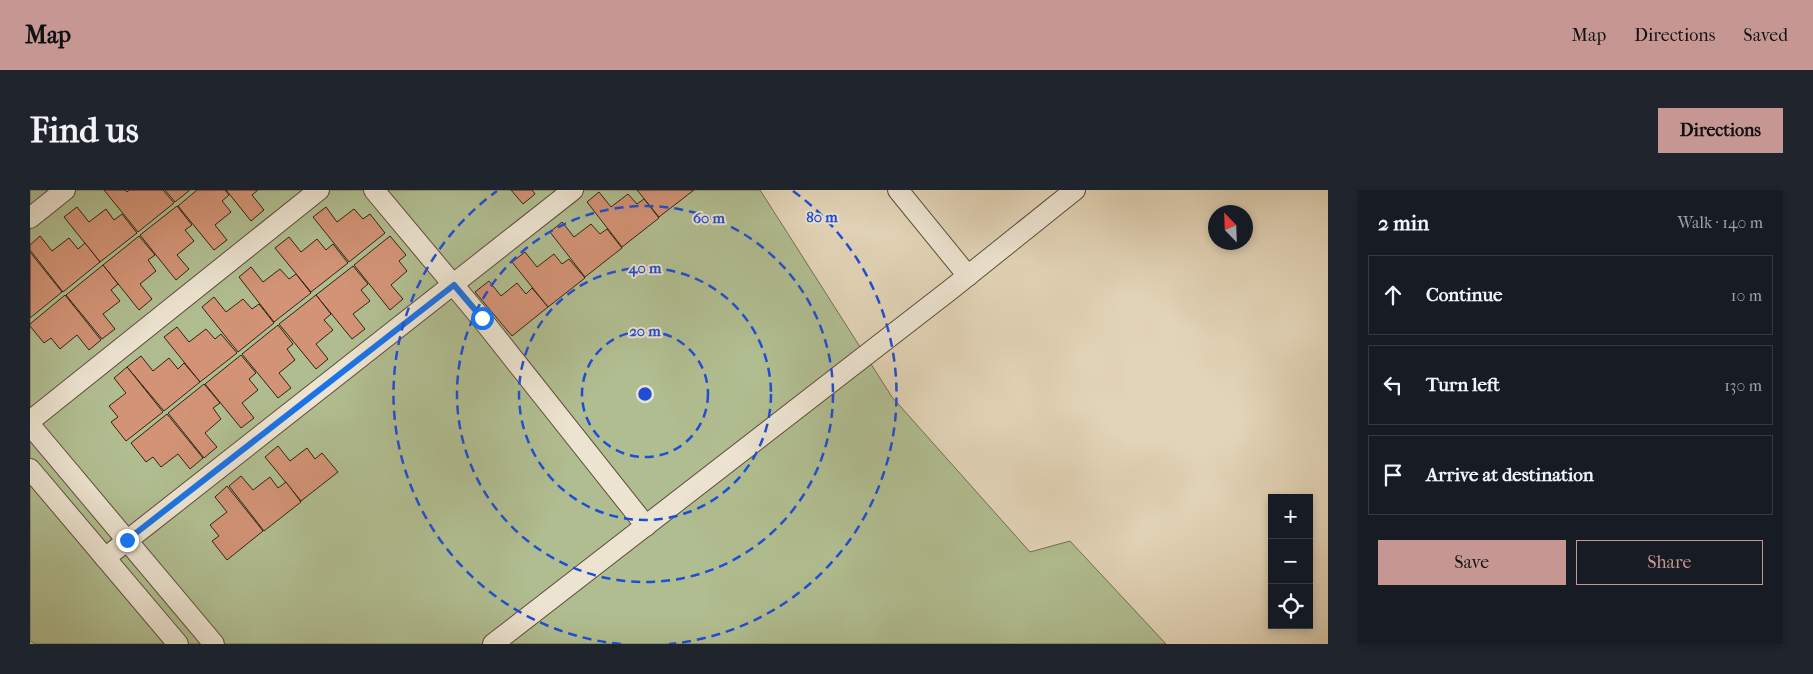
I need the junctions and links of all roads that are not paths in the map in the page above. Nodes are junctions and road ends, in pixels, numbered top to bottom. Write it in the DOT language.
graph roads {
  1 [pos="65,190"];
  2 [pos="319,190"];
  3 [pos="374,190"];
  4 [pos="573,190"];
  5 [pos="898,190"];
  6 [pos="1075,190"];
  7 [pos="30,218"];
  8 [pos="968,276"];
  9 [pos="454,285"];
  10 [pos="30,421"];
  11 [pos="30,425"];
  12 [pos="30,469"];
  13 [pos="646,526"];
  14 [pos="127,540"];
  15 [pos="105,558"];
  16 [pos="178,644"];
  17 [pos="214,644"];
  18 [pos="493,644"];
  1 -- 7 [label="street"];
  2 -- 10 [label="street"];
  3 -- 9 [label="street"];
  4 -- 9 [label="street"];
  5 -- 8 [label="street"];
  6 -- 8 [label="street"];
  8 -- 13 [label="street"];
  9 -- 13 [label="street"];
  9 -- 14 [label="street"];
  11 -- 14 [label="street"];
  12 -- 15 [label="street"];
  13 -- 18 [label="street"];
  14 -- 15 [label="street"];
  14 -- 17 [label="street"];
  15 -- 16 [label="street"];
}
